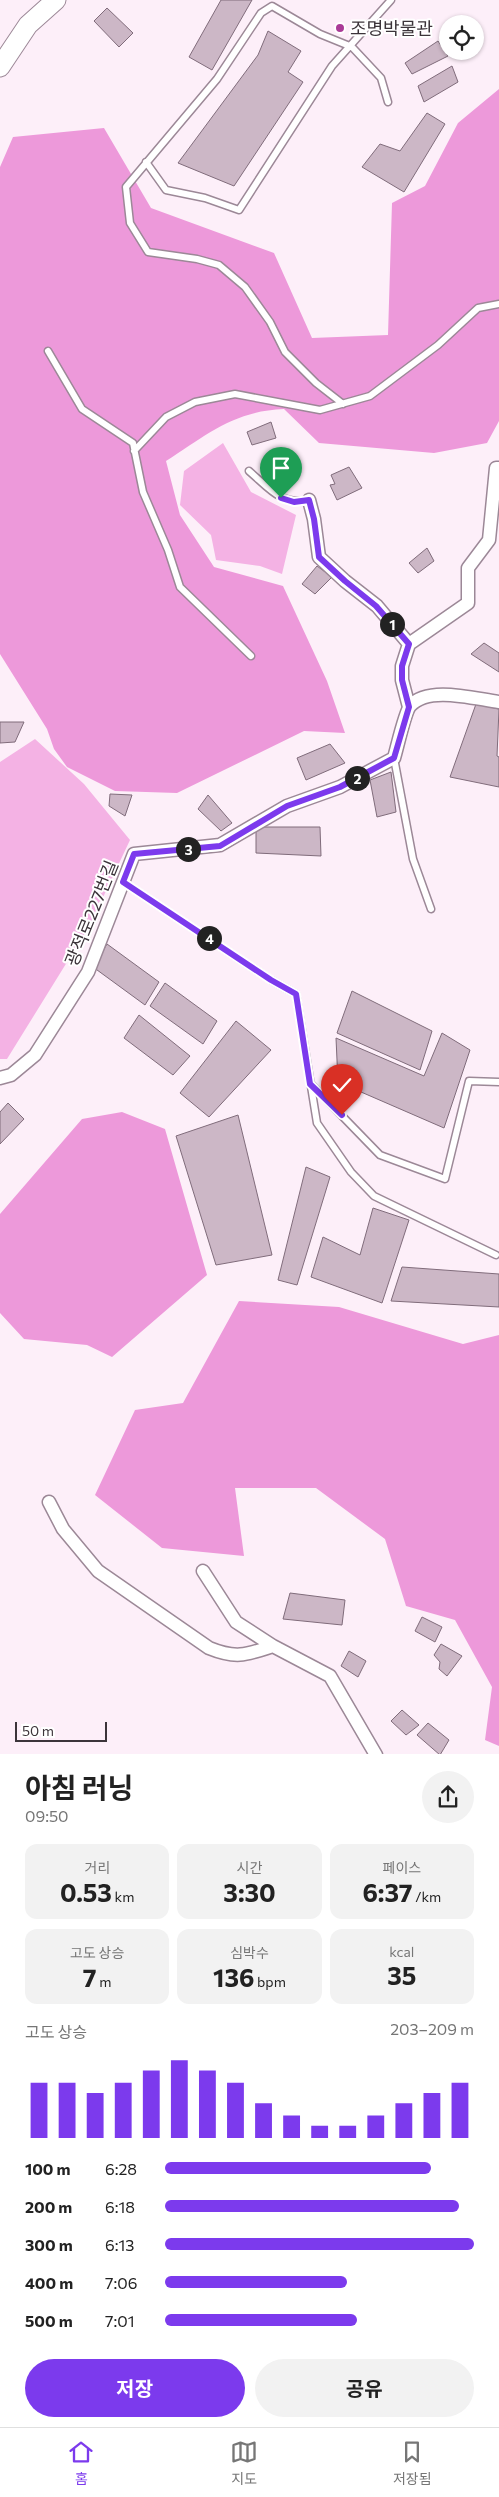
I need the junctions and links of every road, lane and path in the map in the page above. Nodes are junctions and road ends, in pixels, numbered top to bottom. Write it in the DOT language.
graph roads {
  1 [pos="56,0"];
  2 [pos="392,0"];
  3 [pos="352,47"];
  4 [pos="0,68"];
  5 [pos="388,102"];
  6 [pos="146,162"];
  7 [pos="499,304"];
  8 [pos="48,351"];
  9 [pos="343,404"];
  10 [pos="134,451"];
  11 [pos="499,468"];
  12 [pos="249,471"];
  13 [pos="309,500"];
  14 [pos="409,644"];
  15 [pos="251,656"];
  16 [pos="499,702"];
  17 [pos="409,707"];
  18 [pos="394,758"];
  19 [pos="123,882"];
  20 [pos="432,909"];
  21 [pos="0,1078"];
  22 [pos="499,1082"];
  23 [pos="310,1084"];
  24 [pos="496,1255"];
  25 [pos="49,1502"];
  26 [pos="202,1571"];
  27 [pos="273,1646"];
  28 [pos="376,1754"];
  1 -- 4 [label="street"];
  2 -- 3 [label="lane"];
  3 -- 5 [label="lane"];
  3 -- 6 [label="lane"];
  3 -- 6 [label="lane"];
  6 -- 9 [label="lane"];
  7 -- 9 [label="lane"];
  8 -- 10 [label="lane"];
  9 -- 10 [label="lane"];
  10 -- 15 [label="lane"];
  11 -- 14 [label="street"];
  12 -- 13 [label="lane"];
  13 -- 14 [label="street"];
  14 -- 17 [label="street"];
  16 -- 17 [label="street"];
  17 -- 18 [label="street"];
  18 -- 19 [label="street, 광적로227번길"];
  18 -- 20 [label="lane"];
  19 -- 21 [label="street, 광적로227번길"];
  19 -- 23 [label="lane"];
  22 -- 23 [label="lane"];
  23 -- 24 [label="lane"];
  25 -- 27 [label="street"];
  26 -- 27 [label="street"];
  27 -- 28 [label="street"];
}
